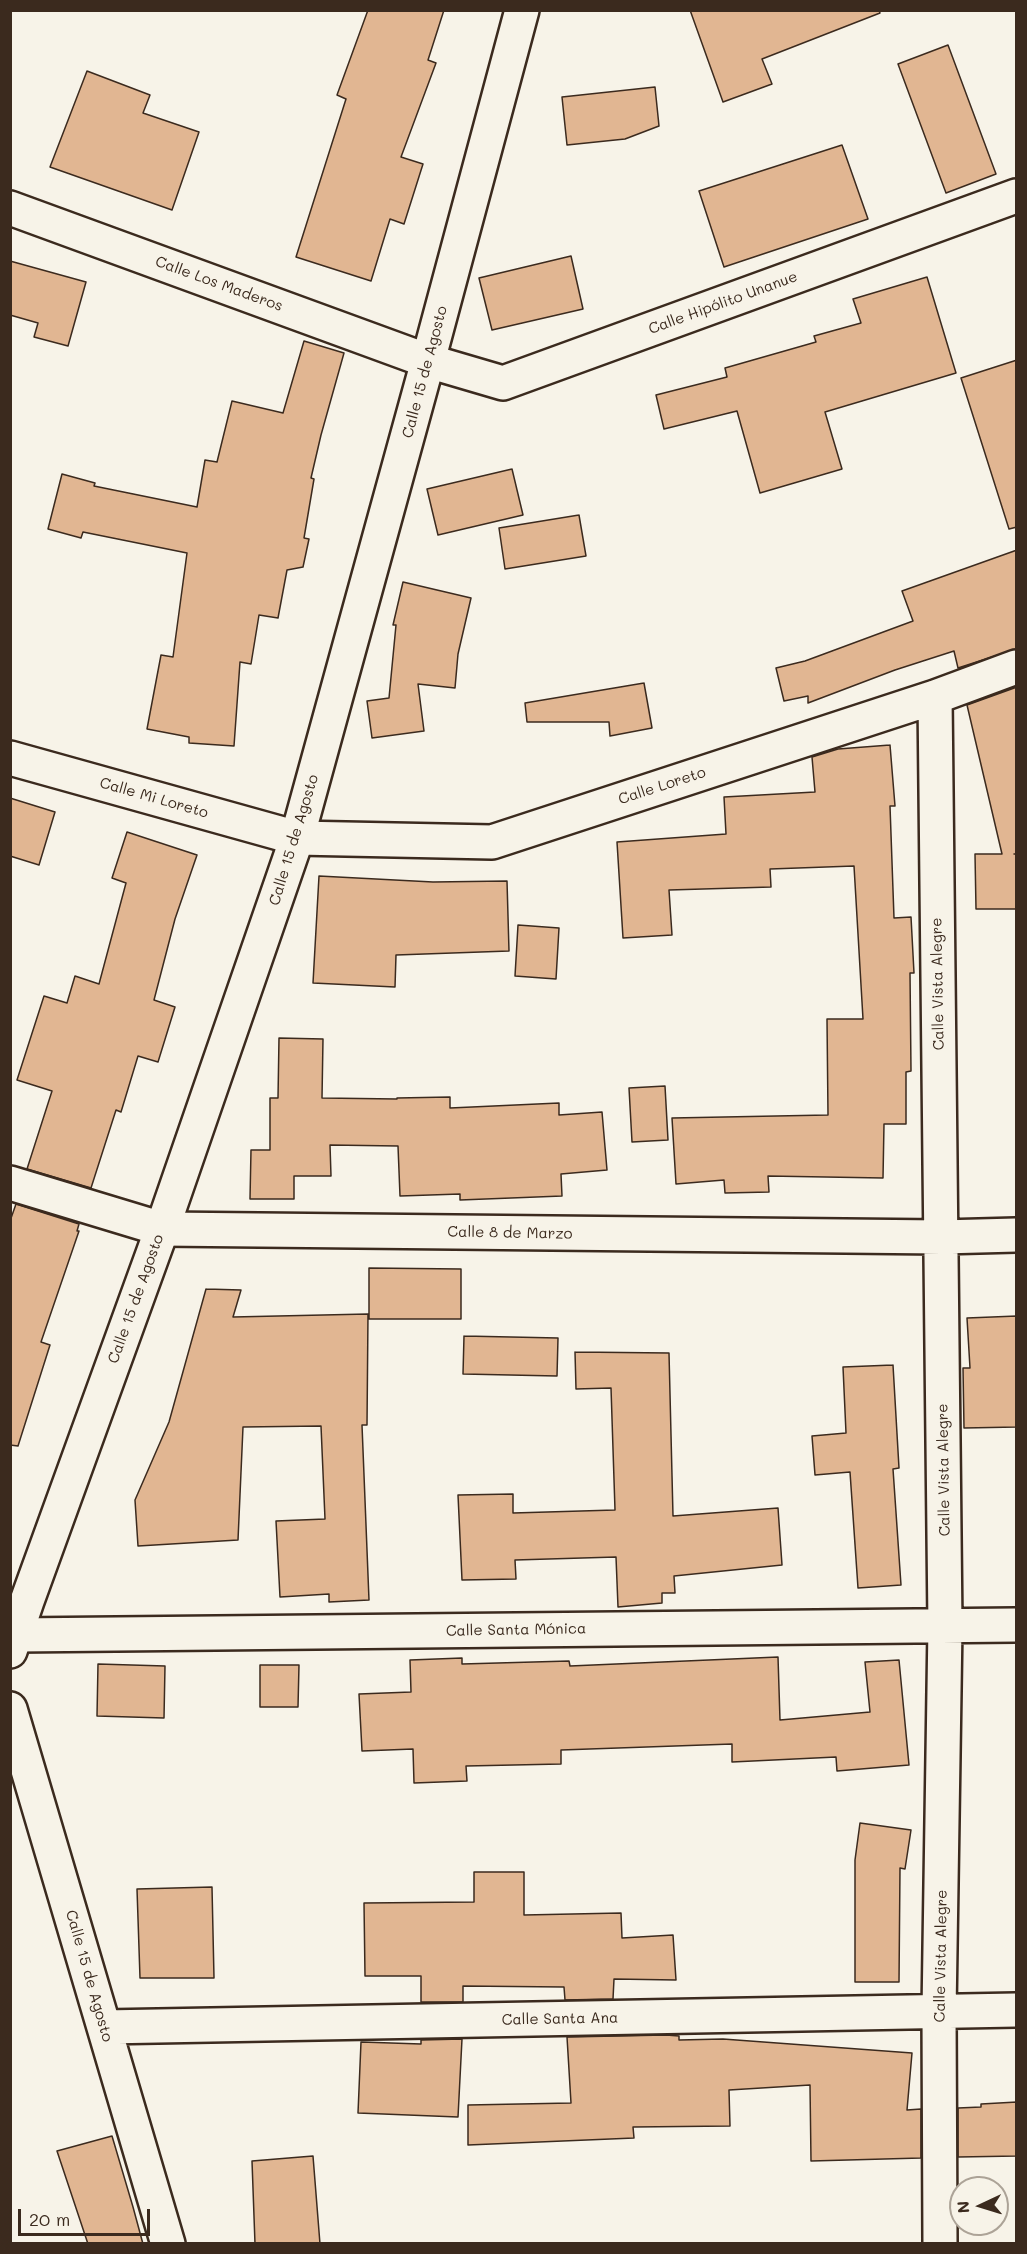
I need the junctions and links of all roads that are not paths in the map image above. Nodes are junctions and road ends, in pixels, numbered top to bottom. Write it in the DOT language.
graph roads {
  1 [pos="522,10"];
  2 [pos="1017,196"];
  3 [pos="10,207"];
  4 [pos="428,360"];
  5 [pos="1017,667"];
  6 [pos="935,697"];
  7 [pos="10,758"];
  8 [pos="297,838"];
  9 [pos="10,1183"];
  10 [pos="162,1229"];
  11 [pos="1017,1235"];
  12 [pos="942,1237"];
  13 [pos="19,1598"];
  14 [pos="1017,1625"];
  15 [pos="945,1626"];
  16 [pos="14,1643"];
  17 [pos="10,1709"];
  18 [pos="1017,2010"];
  19 [pos="939,2012"];
  20 [pos="104,2027"];
  21 [pos="168,2244"];
  22 [pos="940,2244"];
  1 -- 4 [label="street, Calle 15 de Agosto"];
  2 -- 4 [label="street, Calle Hipólito Unanue"];
  3 -- 4 [label="street, Calle Los Maderos"];
  4 -- 8 [label="street, Calle 15 de Agosto"];
  5 -- 6 [label="street, Calle Loreto"];
  6 -- 8 [label="street, Calle Loreto"];
  6 -- 12 [label="street, Calle Vista Alegre"];
  7 -- 8 [label="street, Calle Mi Loreto"];
  8 -- 10 [label="street, Calle 15 de Agosto"];
  9 -- 10 [label="street, Calle 8 de Marzo"];
  10 -- 12 [label="street, Calle 8 de Marzo"];
  10 -- 13 [label="street, Calle 15 de Agosto"];
  11 -- 12 [label="street, Calle 8 de Marzo"];
  12 -- 15 [label="street, Calle Vista Alegre"];
  13 -- 16 [label="street, Calle 15 de Agosto"];
  14 -- 15 [label="street, Calle Santa Mónica"];
  15 -- 16 [label="street, Calle Santa Mónica"];
  15 -- 19 [label="street, Calle Vista Alegre"];
  17 -- 20 [label="street, Calle 15 de Agosto"];
  18 -- 19 [label="street, Calle Santa Ana"];
  19 -- 20 [label="street, Calle Santa Ana"];
  19 -- 22 [label="street, Calle Vista Alegre"];
  20 -- 21 [label="street, Calle 15 de Agosto"];
}
